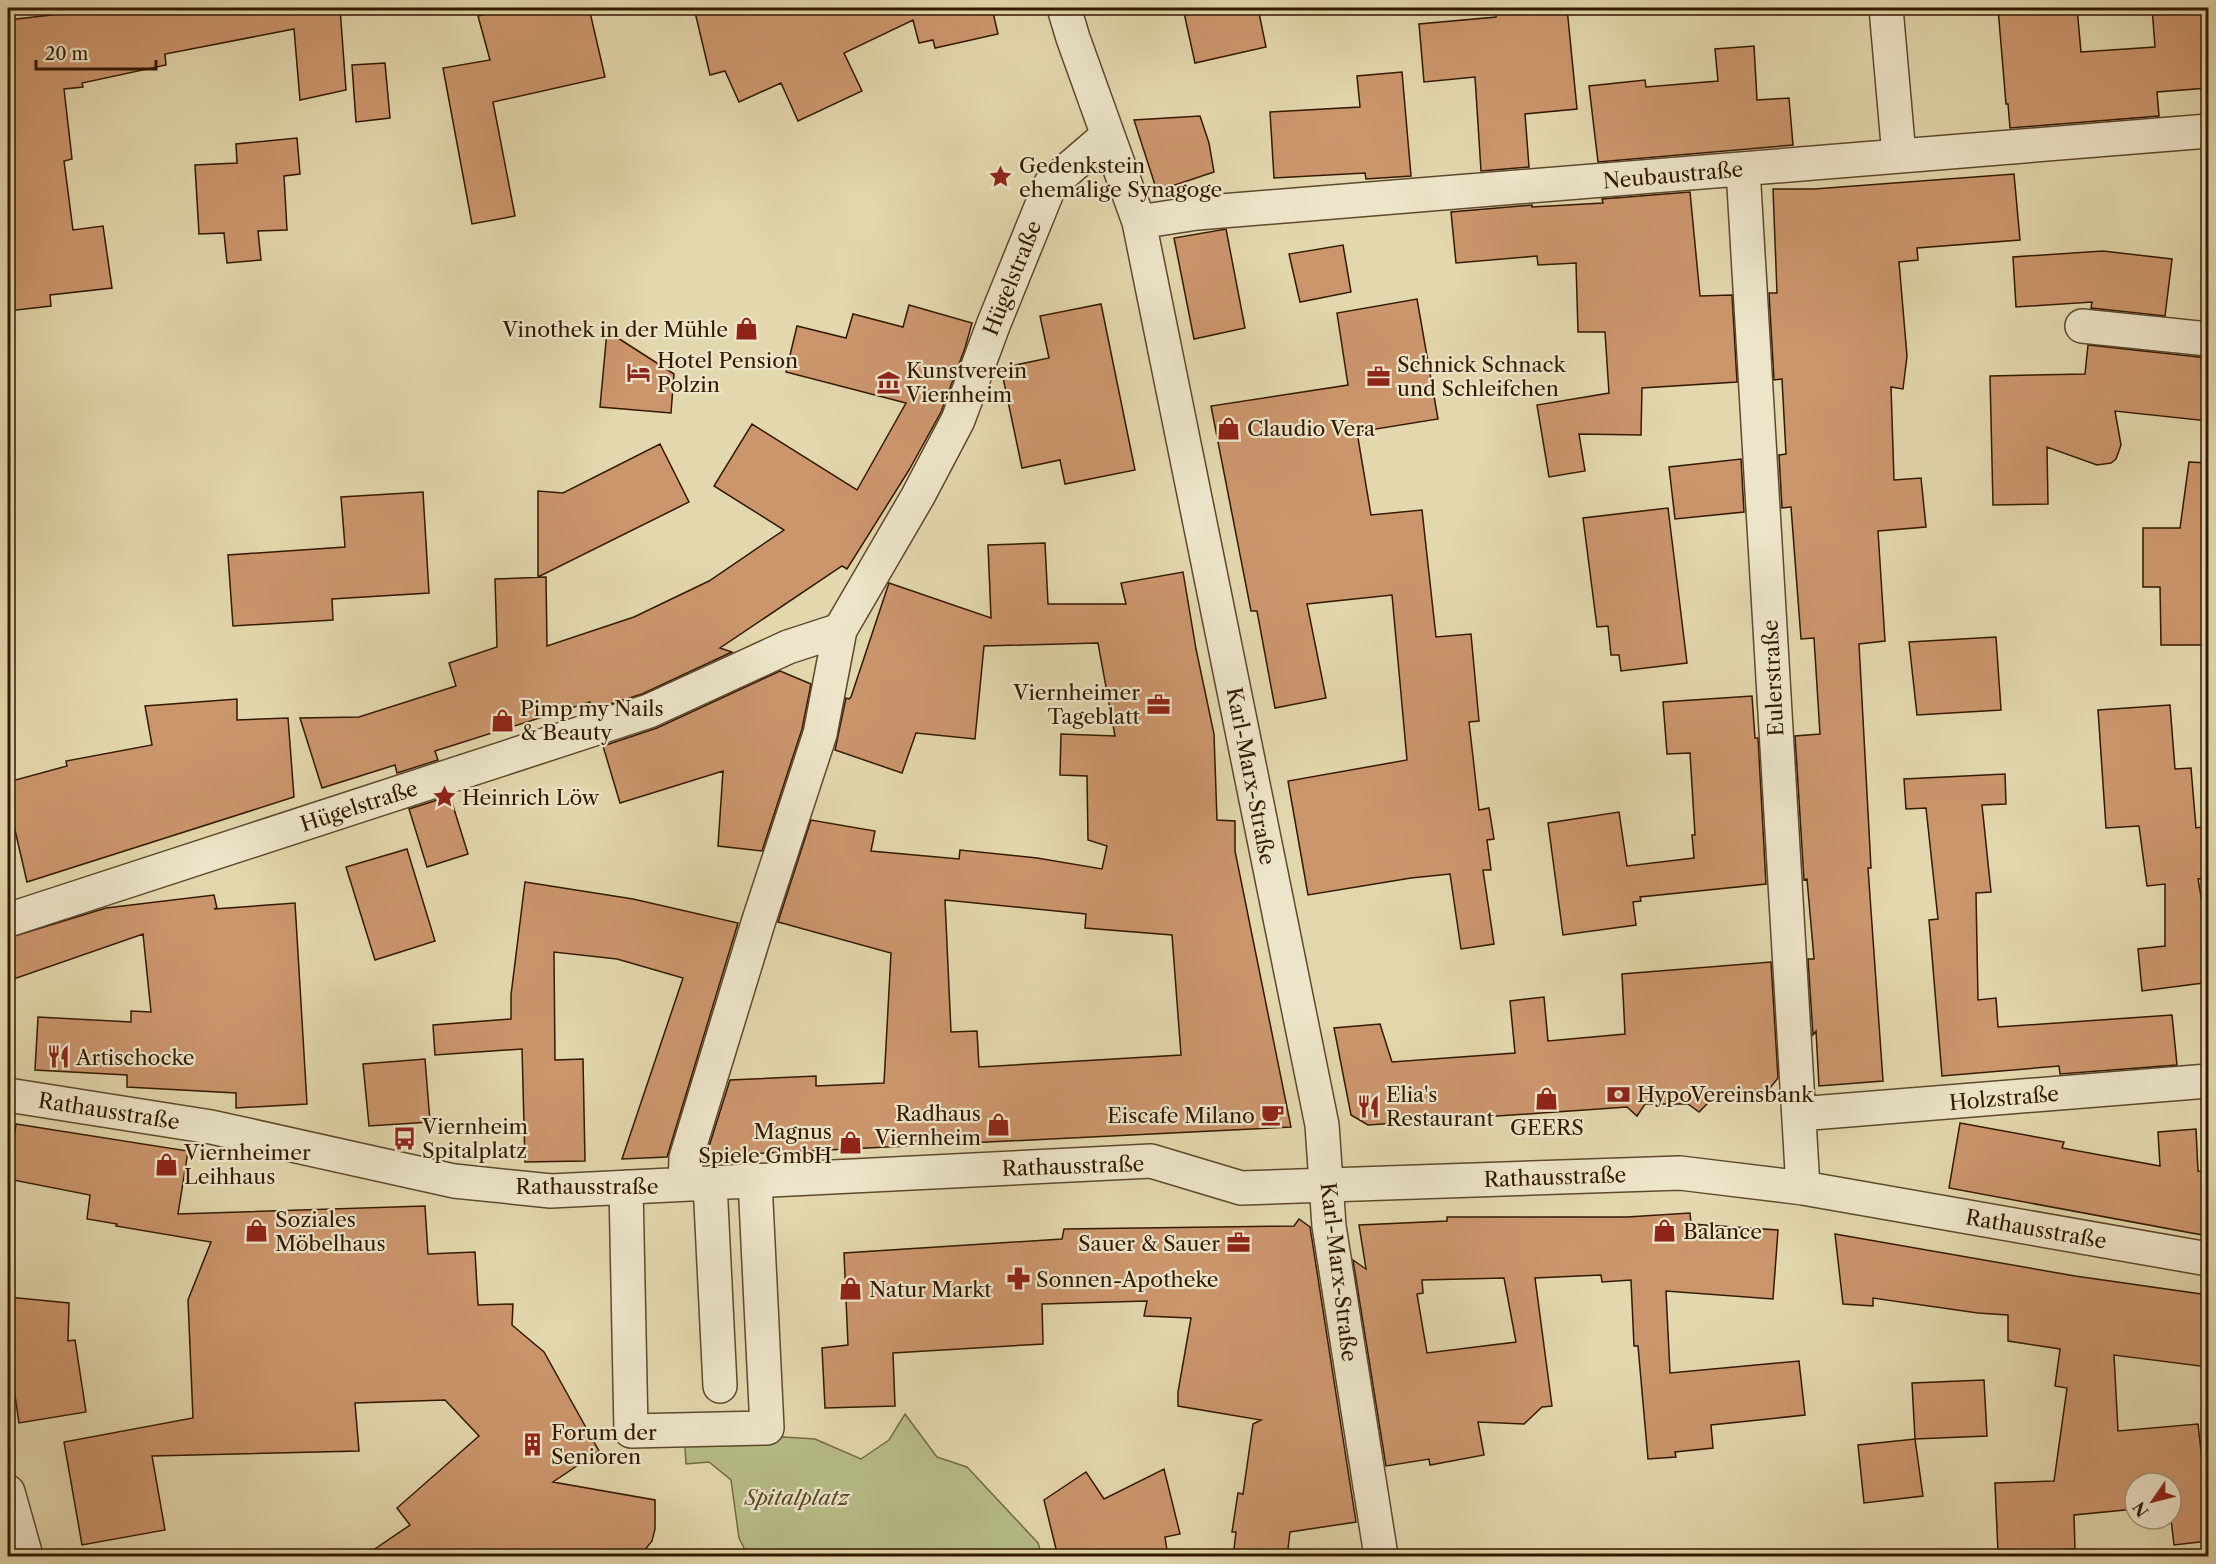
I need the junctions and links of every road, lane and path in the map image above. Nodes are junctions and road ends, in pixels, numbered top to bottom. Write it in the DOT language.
graph roads {
  1 [pos="1064,8"];
  2 [pos="1886,8"];
  3 [pos="2208,131"];
  4 [pos="1107,136"];
  5 [pos="1899,156"];
  6 [pos="1743,169"];
  7 [pos="1139,222"];
  8 [pos="2082,326"];
  9 [pos="2208,339"];
  10 [pos="840,630"];
  11 [pos="8,920"];
  12 [pos="2208,1082"];
  13 [pos="8,1095"];
  14 [pos="1799,1114"];
  15 [pos="755,1181"];
  16 [pos="698,1184"];
  17 [pos="1327,1184"];
  18 [pos="626,1187"];
  19 [pos="1803,1188"];
  20 [pos="2208,1259"];
  21 [pos="720,1386"];
  22 [pos="8,1492"];
  23 [pos="26,1557"];
  24 [pos="1381,1557"];
  1 -- 4 [label="street, Karl-Marx-Straße"];
  2 -- 5 [label="street"];
  3 -- 5 [label="street, Neubaustraße"];
  4 -- 7 [label="street, Karl-Marx-Straße"];
  4 -- 10 [label="street, Hügelstraße"];
  5 -- 6 [label="street, Neubaustraße"];
  6 -- 7 [label="street, Neubaustraße"];
  6 -- 14 [label="street, Eulerstraße"];
  7 -- 17 [label="street, Karl-Marx-Straße"];
  8 -- 9 [label="street"];
  10 -- 11 [label="street, Hügelstraße"];
  10 -- 16 [label="street, Hügelstraße"];
  12 -- 14 [label="street, Holzstraße"];
  13 -- 18 [label="street, Rathausstraße"];
  14 -- 19 [label="street, Eulerstraße"];
  15 -- 16 [label="street, Rathausstraße"];
  15 -- 17 [label="street, Rathausstraße"];
  15 -- 18 [label="street"];
  16 -- 18 [label="street, Rathausstraße"];
  16 -- 21 [label="street, Hügelstraße"];
  17 -- 19 [label="street, Rathausstraße"];
  17 -- 24 [label="street, Karl-Marx-Straße"];
  19 -- 20 [label="street, Rathausstraße"];
  22 -- 23 [label="street"];
}
